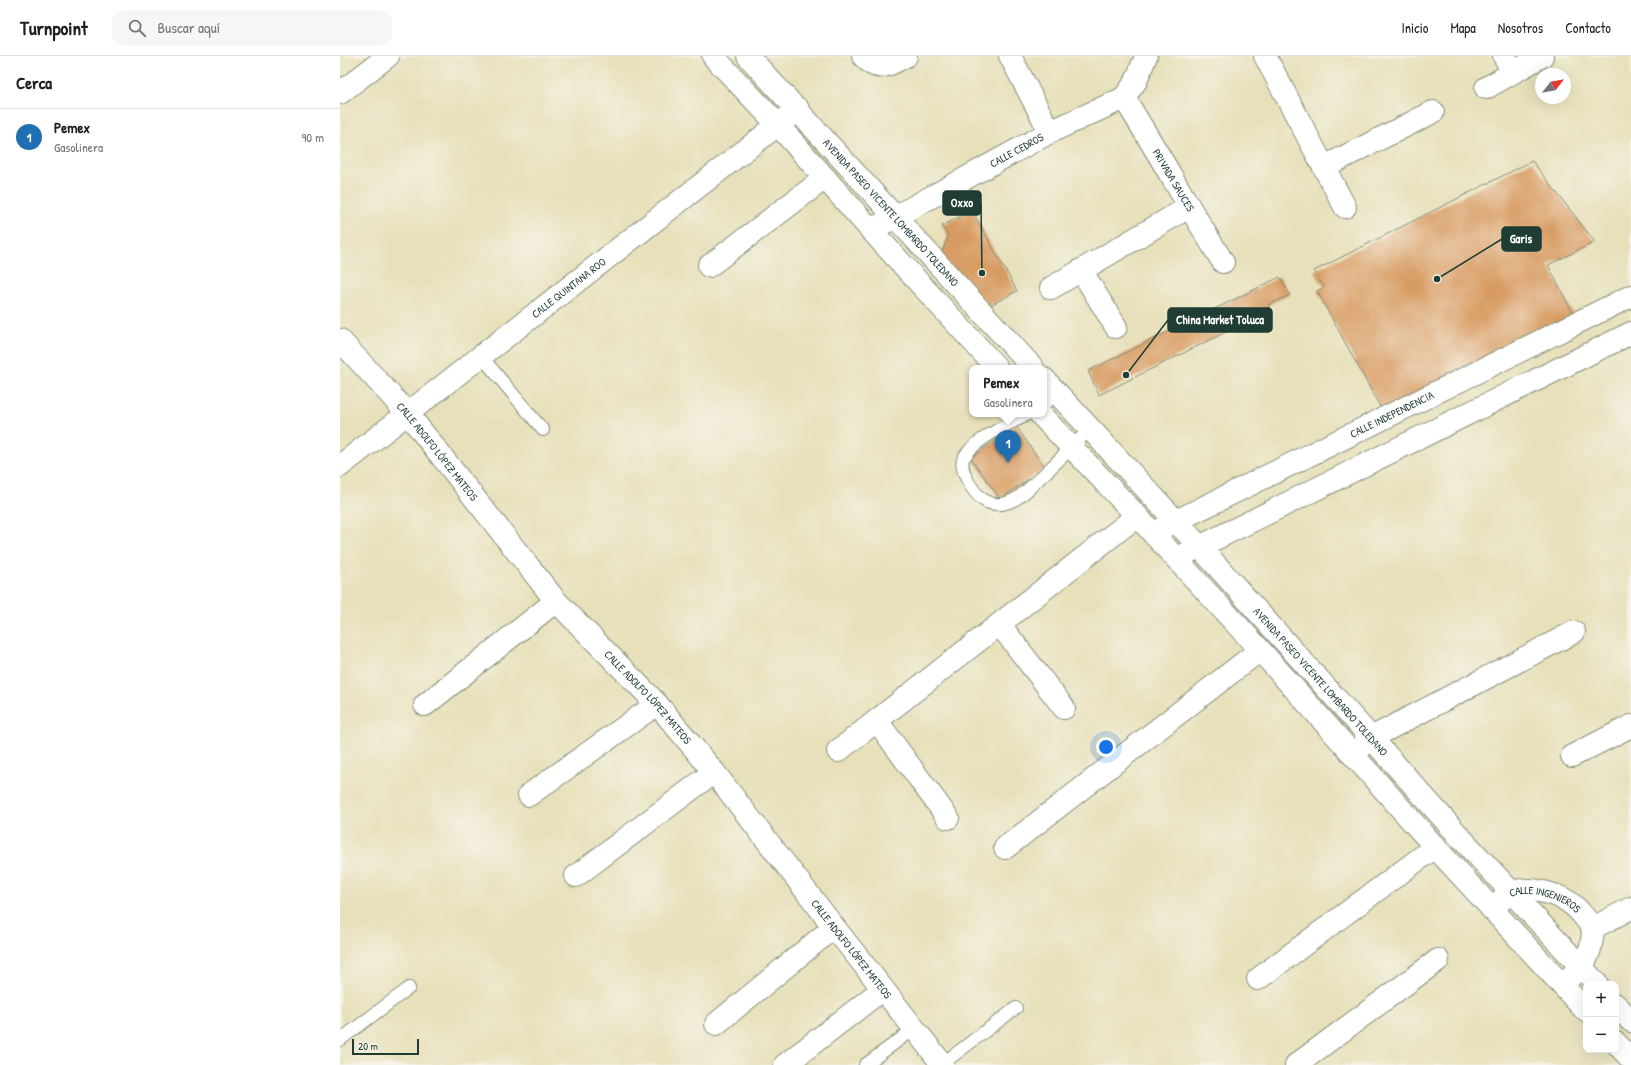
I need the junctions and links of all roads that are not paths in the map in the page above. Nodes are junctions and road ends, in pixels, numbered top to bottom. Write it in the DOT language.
graph roads {
  1 [pos="388,56"];
  2 [pos="713,56"];
  3 [pos="748,56"];
  4 [pos="863,56"];
  5 [pos="906,56"];
  6 [pos="1010,56"];
  7 [pos="1146,56"];
  8 [pos="1542,56"];
  9 [pos="1267,57"];
  10 [pos="1508,64"];
  11 [pos="1486,88"];
  12 [pos="340,93"];
  13 [pos="1124,98"];
  14 [pos="798,109"];
  15 [pos="1433,112"];
  16 [pos="778,125"];
  17 [pos="1050,132"];
  18 [pos="1324,167"];
  19 [pos="825,178"];
  20 [pos="1189,207"];
  21 [pos="1345,207"];
  22 [pos="895,217"];
  23 [pos="871,230"];
  24 [pos="1223,262"];
  25 [pos="709,266"];
  26 [pos="1081,270"];
  27 [pos="1051,288"];
  28 [pos="1631,296"];
  29 [pos="1116,327"];
  30 [pos="1631,333"];
  31 [pos="340,340"];
  32 [pos="482,357"];
  33 [pos="994,365"];
  34 [pos="1031,365"];
  35 [pos="1048,392"];
  36 [pos="408,414"];
  37 [pos="1023,417"];
  38 [pos="1043,417"];
  39 [pos="1089,428"];
  40 [pos="543,430"];
  41 [pos="1071,448"];
  42 [pos="340,466"];
  43 [pos="1137,516"];
  44 [pos="1176,521"];
  45 [pos="1152,533"];
  46 [pos="1200,546"];
  47 [pos="1175,558"];
  48 [pos="556,601"];
  49 [pos="1000,625"];
  50 [pos="1574,632"];
  51 [pos="1260,650"];
  52 [pos="657,704"];
  53 [pos="425,705"];
  54 [pos="1064,708"];
  55 [pos="877,720"];
  56 [pos="1631,726"];
  57 [pos="1371,738"];
  58 [pos="838,751"];
  59 [pos="1353,755"];
  60 [pos="1572,756"];
  61 [pos="714,772"];
  62 [pos="529,795"];
  63 [pos="948,818"];
  64 [pos="1435,847"];
  65 [pos="1005,848"];
  66 [pos="576,876"];
  67 [pos="1512,893"];
  68 [pos="1491,908"];
  69 [pos="1631,908"];
  70 [pos="834,927"];
  71 [pos="1593,928"];
  72 [pos="1438,960"];
  73 [pos="1581,967"];
  74 [pos="1258,980"];
  75 [pos="1594,981"];
  76 [pos="1562,985"];
  77 [pos="409,988"];
  78 [pos="883,989"];
  79 [pos="1016,1008"];
  80 [pos="1583,1008"];
  81 [pos="1619,1008"];
  82 [pos="1631,1021"];
  83 [pos="716,1024"];
  84 [pos="914,1028"];
  85 [pos="340,1040"];
  86 [pos="1619,1046"];
  87 [pos="1631,1059"];
  88 [pos="942,1064"];
  89 [pos="785,1065"];
  90 [pos="864,1065"];
  91 [pos="1296,1065"];
  1 -- 12 [label="street"];
  2 -- 16 [label="street"];
  3 -- 14 [label="street, AVENIDA PASEO VICENTE LOMBARDO TOLEDANO"];
  4 -- 5 [label="street"];
  6 -- 17 [label="street"];
  7 -- 13 [label="street"];
  8 -- 10 [label="street"];
  9 -- 18 [label="street"];
  10 -- 11 [label="street"];
  13 -- 17 [label="street, CALLE CEDROS"];
  13 -- 20 [label="street, PRIVADA SAUCES"];
  14 -- 16 [label="street, CALLE QUINTANA ROO"];
  14 -- 22 [label="street, AVENIDA PASEO VICENTE LOMBARDO TOLEDANO"];
  15 -- 18 [label="street"];
  16 -- 19 [label="street"];
  16 -- 32 [label="street, CALLE QUINTANA ROO"];
  17 -- 22 [label="street, CALLE CEDROS"];
  18 -- 21 [label="street"];
  19 -- 23 [label="street"];
  19 -- 25 [label="street"];
  20 -- 24 [label="street, PRIVADA SAUCES"];
  20 -- 26 [label="street"];
  22 -- 23 [label="street, CALLE CEDROS"];
  22 -- 34 [label="street, AVENIDA PASEO VICENTE LOMBARDO TOLEDANO"];
  23 -- 33 [label="street"];
  26 -- 27 [label="street"];
  26 -- 29 [label="street"];
  28 -- 44 [label="street, CALLE INDEPENDENCIA"];
  30 -- 46 [label="street"];
  31 -- 36 [label="street, CALLE ADOLFO LÓPEZ MATEOS"];
  32 -- 36 [label="street, CALLE QUINTANA ROO"];
  32 -- 40 [label="lane"];
  35 -- 39 [label="street, AVENIDA PASEO VICENTE LOMBARDO TOLEDANO"];
  36 -- 42 [label="street, CALLE QUINTANA ROO"];
  36 -- 48 [label="street, CALLE ADOLFO LÓPEZ MATEOS"];
  37 -- 41 [label="lane"];
  38 -- 41 [label="street, AVENIDA PASEO VICENTE LOMBARDO TOLEDANO"];
  39 -- 41 [label="lane"];
  39 -- 44 [label="street, AVENIDA PASEO VICENTE LOMBARDO TOLEDANO"];
  41 -- 43 [label="street, AVENIDA PASEO VICENTE LOMBARDO TOLEDANO"];
  43 -- 45 [label="street, AVENIDA PASEO VICENTE LOMBARDO TOLEDANO"];
  43 -- 49 [label="street"];
  44 -- 45 [label="street, CALLE INDEPENDENCIA"];
  44 -- 46 [label="street, AVENIDA PASEO VICENTE LOMBARDO TOLEDANO"];
  45 -- 47 [label="street, AVENIDA PASEO VICENTE LOMBARDO TOLEDANO"];
  46 -- 47 [label="street"];
  46 -- 57 [label="street, AVENIDA PASEO VICENTE LOMBARDO TOLEDANO"];
  47 -- 51 [label="street, AVENIDA PASEO VICENTE LOMBARDO TOLEDANO"];
  48 -- 52 [label="street, CALLE ADOLFO LÓPEZ MATEOS"];
  48 -- 53 [label="street"];
  49 -- 54 [label="street"];
  49 -- 55 [label="street"];
  50 -- 57 [label="street"];
  51 -- 59 [label="street, AVENIDA PASEO VICENTE LOMBARDO TOLEDANO"];
  51 -- 65 [label="street"];
  52 -- 61 [label="street, CALLE ADOLFO LÓPEZ MATEOS"];
  52 -- 62 [label="street"];
  55 -- 58 [label="street"];
  55 -- 63 [label="street"];
  56 -- 60 [label="street"];
  57 -- 59 [label="street"];
  57 -- 67 [label="street, AVENIDA PASEO VICENTE LOMBARDO TOLEDANO"];
  59 -- 64 [label="street, AVENIDA PASEO VICENTE LOMBARDO TOLEDANO"];
  61 -- 66 [label="street"];
  61 -- 70 [label="street, CALLE ADOLFO LÓPEZ MATEOS"];
  64 -- 68 [label="street, AVENIDA PASEO VICENTE LOMBARDO TOLEDANO"];
  64 -- 74 [label="street"];
  67 -- 68 [label="street, CALLE INGENIEROS"];
  67 -- 71 [label="street, CALLE INGENIEROS"];
  67 -- 73 [label="street, AVENIDA PASEO VICENTE LOMBARDO TOLEDANO"];
  68 -- 76 [label="street, AVENIDA PASEO VICENTE LOMBARDO TOLEDANO"];
  69 -- 71 [label="street, CALLE INGENIEROS"];
  70 -- 78 [label="street, CALLE ADOLFO LÓPEZ MATEOS"];
  70 -- 83 [label="street"];
  71 -- 73 [label="street, CALLE INGENIEROS"];
  72 -- 91 [label="street"];
  73 -- 75 [label="street, AVENIDA PASEO VICENTE LOMBARDO TOLEDANO"];
  73 -- 76 [label="street, CALLE INGENIEROS"];
  76 -- 80 [label="street, AVENIDA PASEO VICENTE LOMBARDO TOLEDANO"];
  77 -- 85 [label="lane"];
  78 -- 84 [label="street, CALLE ADOLFO LÓPEZ MATEOS"];
  78 -- 89 [label="street"];
  79 -- 88 [label="lane"];
  81 -- 82 [label="street"];
  84 -- 88 [label="street, CALLE ADOLFO LÓPEZ MATEOS"];
  84 -- 90 [label="lane"];
  86 -- 87 [label="street"];
}
